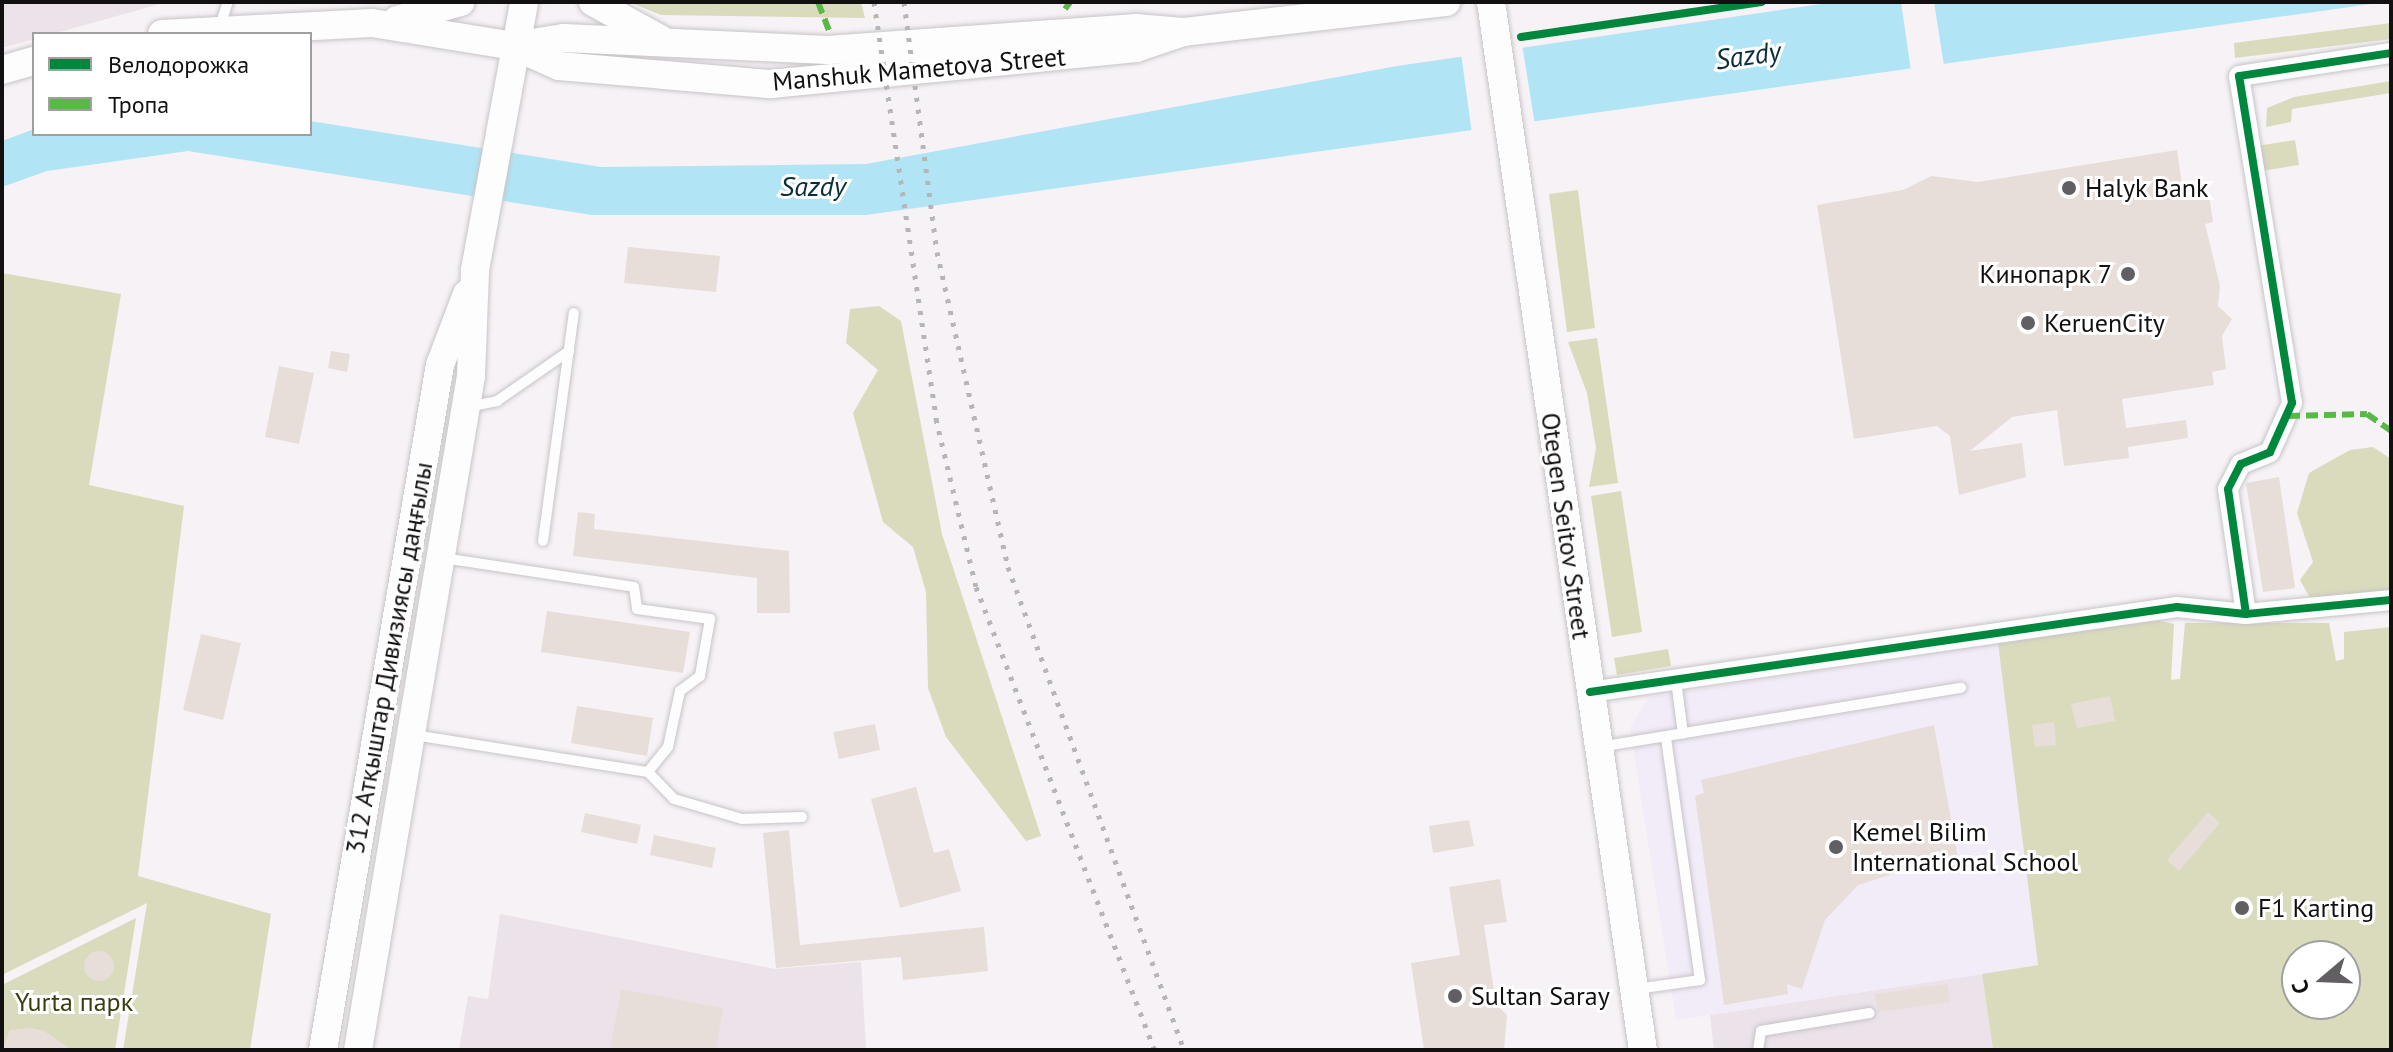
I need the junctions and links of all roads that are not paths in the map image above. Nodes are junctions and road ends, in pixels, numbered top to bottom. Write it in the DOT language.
graph roads {
  1 [pos="461,2"];
  2 [pos="524,2"];
  3 [pos="593,2"];
  4 [pos="1321,2"];
  5 [pos="1446,2"];
  6 [pos="1491,2"];
  7 [pos="224,14"];
  8 [pos="1290,21"];
  9 [pos="372,23"];
  10 [pos="168,32"];
  11 [pos="1183,32"];
  12 [pos="514,46"];
  13 [pos="679,47"];
  14 [pos="2391,53"];
  15 [pos="32,62"];
  16 [pos="2,70"];
  17 [pos="475,270"];
  18 [pos="574,313"];
  19 [pos="569,351"];
  20 [pos="465,407"];
  21 [pos="543,541"];
  22 [pos="440,558"];
  23 [pos="2391,600"];
  24 [pos="2246,614"];
  25 [pos="1676,680"];
  26 [pos="1961,688"];
  27 [pos="1590,692"];
  28 [pos="1683,734"];
  29 [pos="1666,737"];
  30 [pos="409,746"];
  31 [pos="1598,747"];
  32 [pos="373,751"];
  33 [pos="648,772"];
  34 [pos="802,817"];
  35 [pos="1634,989"];
  36 [pos="1870,1013"];
  37 [pos="323,1050"];
  38 [pos="358,1050"];
  39 [pos="1643,1050"];
  40 [pos="1758,1050"];
  1 -- 9 [label="main road"];
  2 -- 12 [label="main road, 312 Атқыштар Дивизиясы даңғылы"];
  3 -- 13 [label="main road"];
  4 -- 8 [label="main road"];
  5 -- 8 [label="main road, Manshuk Mametova Street"];
  6 -- 27 [label="main road, Otegen Seitov Street"];
  7 -- 9 [label="main road, Manshuk Mametova Street"];
  7 -- 10 [label="main road, Manshuk Mametova Street"];
  8 -- 11 [label="main road, Manshuk Mametova Street"];
  9 -- 12 [label="main road, Manshuk Mametova Street"];
  11 -- 12 [label="main road, Manshuk Mametova Street"];
  11 -- 13 [label="main road, Manshuk Mametova Street"];
  12 -- 13 [label="main road, Manshuk Mametova Street"];
  12 -- 17 [label="main road, 312 Атқыштар Дивизиясы даңғылы"];
  14 -- 24 [label="street"];
  15 -- 16 [label="main road"];
  17 -- 20 [label="main road, 312 Атқыштар Дивизиясы даңғылы"];
  17 -- 32 [label="main road, 312 Атқыштар Дивизиясы даңғылы"];
  18 -- 19 [label="lane"];
  19 -- 20 [label="lane"];
  19 -- 21 [label="lane"];
  20 -- 22 [label="main road, 312 Атқыштар Дивизиясы даңғылы"];
  22 -- 30 [label="main road, 312 Атқыштар Дивизиясы даңғылы"];
  22 -- 33 [label="lane"];
  23 -- 24 [label="street"];
  24 -- 25 [label="street"];
  25 -- 27 [label="street"];
  25 -- 28 [label="lane"];
  26 -- 28 [label="lane"];
  27 -- 31 [label="main road, Otegen Seitov Street"];
  28 -- 29 [label="lane"];
  29 -- 31 [label="lane"];
  29 -- 35 [label="lane"];
  30 -- 32 [label="main road"];
  30 -- 33 [label="lane"];
  30 -- 38 [label="main road, 312 Атқыштар Дивизиясы даңғылы"];
  31 -- 35 [label="main road, Otegen Seitov Street"];
  32 -- 37 [label="main road, 312 Атқыштар Дивизиясы даңғылы"];
  33 -- 34 [label="lane"];
  35 -- 39 [label="main road, Otegen Seitov Street"];
  36 -- 40 [label="lane"];
}
